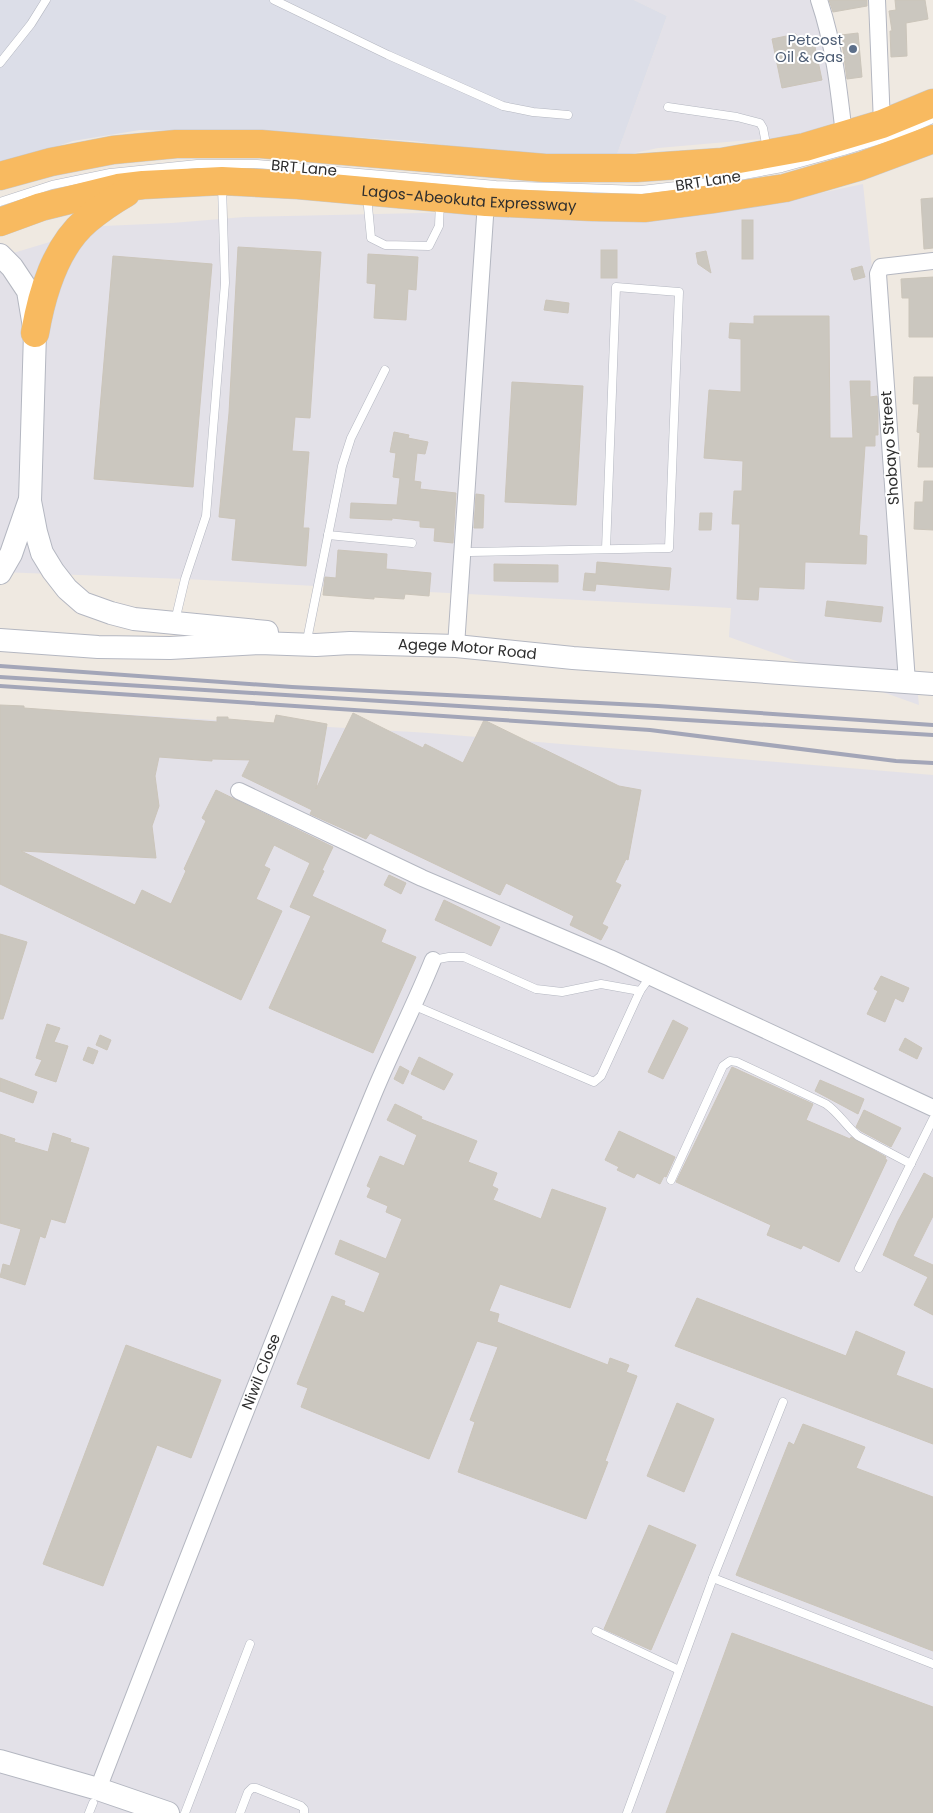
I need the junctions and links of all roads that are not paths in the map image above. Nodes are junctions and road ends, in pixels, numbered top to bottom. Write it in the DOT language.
graph roads {
  1 [pos="46,0"];
  2 [pos="274,0"];
  3 [pos="819,0"];
  4 [pos="877,0"];
  5 [pos="0,63"];
  6 [pos="933,103"];
  7 [pos="668,107"];
  8 [pos="568,114"];
  9 [pos="933,119"];
  10 [pos="882,124"];
  11 [pos="844,136"];
  12 [pos="933,139"];
  13 [pos="768,154"];
  14 [pos="0,176"];
  15 [pos="222,181"];
  16 [pos="143,185"];
  17 [pos="366,192"];
  18 [pos="440,198"];
  19 [pos="0,202"];
  20 [pos="486,202"];
  21 [pos="0,222"];
  22 [pos="0,255"];
  23 [pos="933,261"];
  24 [pos="34,333"];
  25 [pos="385,370"];
  26 [pos="30,501"];
  27 [pos="328,535"];
  28 [pos="412,543"];
  29 [pos="606,549"];
  30 [pos="464,550"];
  31 [pos="0,573"];
  32 [pos="175,623"];
  33 [pos="308,635"];
  34 [pos="0,640"];
  35 [pos="350,642"];
  36 [pos="456,646"];
  37 [pos="907,682"];
  38 [pos="933,684"];
  39 [pos="239,791"];
  40 [pos="434,960"];
  41 [pos="650,977"];
  42 [pos="640,991"];
  43 [pos="415,1006"];
  44 [pos="933,1108"];
  45 [pos="933,1119"];
  46 [pos="911,1164"];
  47 [pos="671,1180"];
  48 [pos="859,1268"];
  49 [pos="783,1402"];
  50 [pos="713,1578"];
  51 [pos="596,1631"];
  52 [pos="250,1644"];
  53 [pos="933,1664"];
  54 [pos="679,1670"];
  55 [pos="0,1761"];
  56 [pos="0,1776"];
  57 [pos="93,1802"];
  58 [pos="124,1813"];
  59 [pos="168,1813"];
  60 [pos="185,1813"];
  61 [pos="240,1813"];
  62 [pos="304,1813"];
  63 [pos="627,1813"];
  1 -- 5 [label="lane"];
  2 -- 8 [label="lane"];
  3 -- 11 [label="street"];
  4 -- 10 [label="street"];
  6 -- 10 [label="highway"];
  7 -- 13 [label="lane"];
  9 -- 19 [label="lane, BRT Lane"];
  10 -- 11 [label="highway"];
  11 -- 13 [label="highway"];
  12 -- 20 [label="highway, Lagos-Abeokuta Expressway"];
  13 -- 14 [label="highway"];
  15 -- 16 [label="highway, Lagos-Abeokuta Expressway"];
  15 -- 17 [label="highway, Lagos-Abeokuta Expressway"];
  15 -- 32 [label="lane"];
  16 -- 21 [label="highway, Lagos-Abeokuta Expressway"];
  16 -- 24 [label="highway"];
  17 -- 18 [label="highway, Lagos-Abeokuta Expressway"];
  17 -- 18 [label="lane"];
  18 -- 20 [label="highway, Lagos-Abeokuta Expressway"];
  20 -- 30 [label="street"];
  22 -- 24 [label="main road"];
  23 -- 37 [label="street, Shobayo Street"];
  24 -- 26 [label="main road"];
  25 -- 27 [label="lane"];
  26 -- 31 [label="main road"];
  26 -- 32 [label="main road"];
  27 -- 28 [label="lane"];
  27 -- 33 [label="lane"];
  29 -- 29 [label="lane"];
  29 -- 30 [label="lane"];
  30 -- 36 [label="street"];
  32 -- 33 [label="main road"];
  33 -- 35 [label="main road"];
  34 -- 35 [label="main road, Agege Motor Road"];
  35 -- 36 [label="main road, Agege Motor Road"];
  36 -- 37 [label="main road, Agege Motor Road"];
  37 -- 38 [label="main road, Agege Motor Road"];
  39 -- 41 [label="street"];
  40 -- 42 [label="lane"];
  40 -- 43 [label="street, Niwil Close"];
  41 -- 42 [label="lane"];
  41 -- 44 [label="street"];
  42 -- 43 [label="lane"];
  43 -- 57 [label="street, Niwil Close"];
  45 -- 46 [label="lane"];
  46 -- 47 [label="lane"];
  46 -- 48 [label="lane"];
  49 -- 50 [label="lane"];
  50 -- 53 [label="lane"];
  50 -- 54 [label="lane"];
  51 -- 54 [label="lane"];
  52 -- 60 [label="lane"];
  54 -- 63 [label="lane"];
  55 -- 57 [label="main road"];
  56 -- 57 [label="main road"];
  57 -- 58 [label="main road"];
  57 -- 59 [label="main road"];
  61 -- 62 [label="lane"];
}
